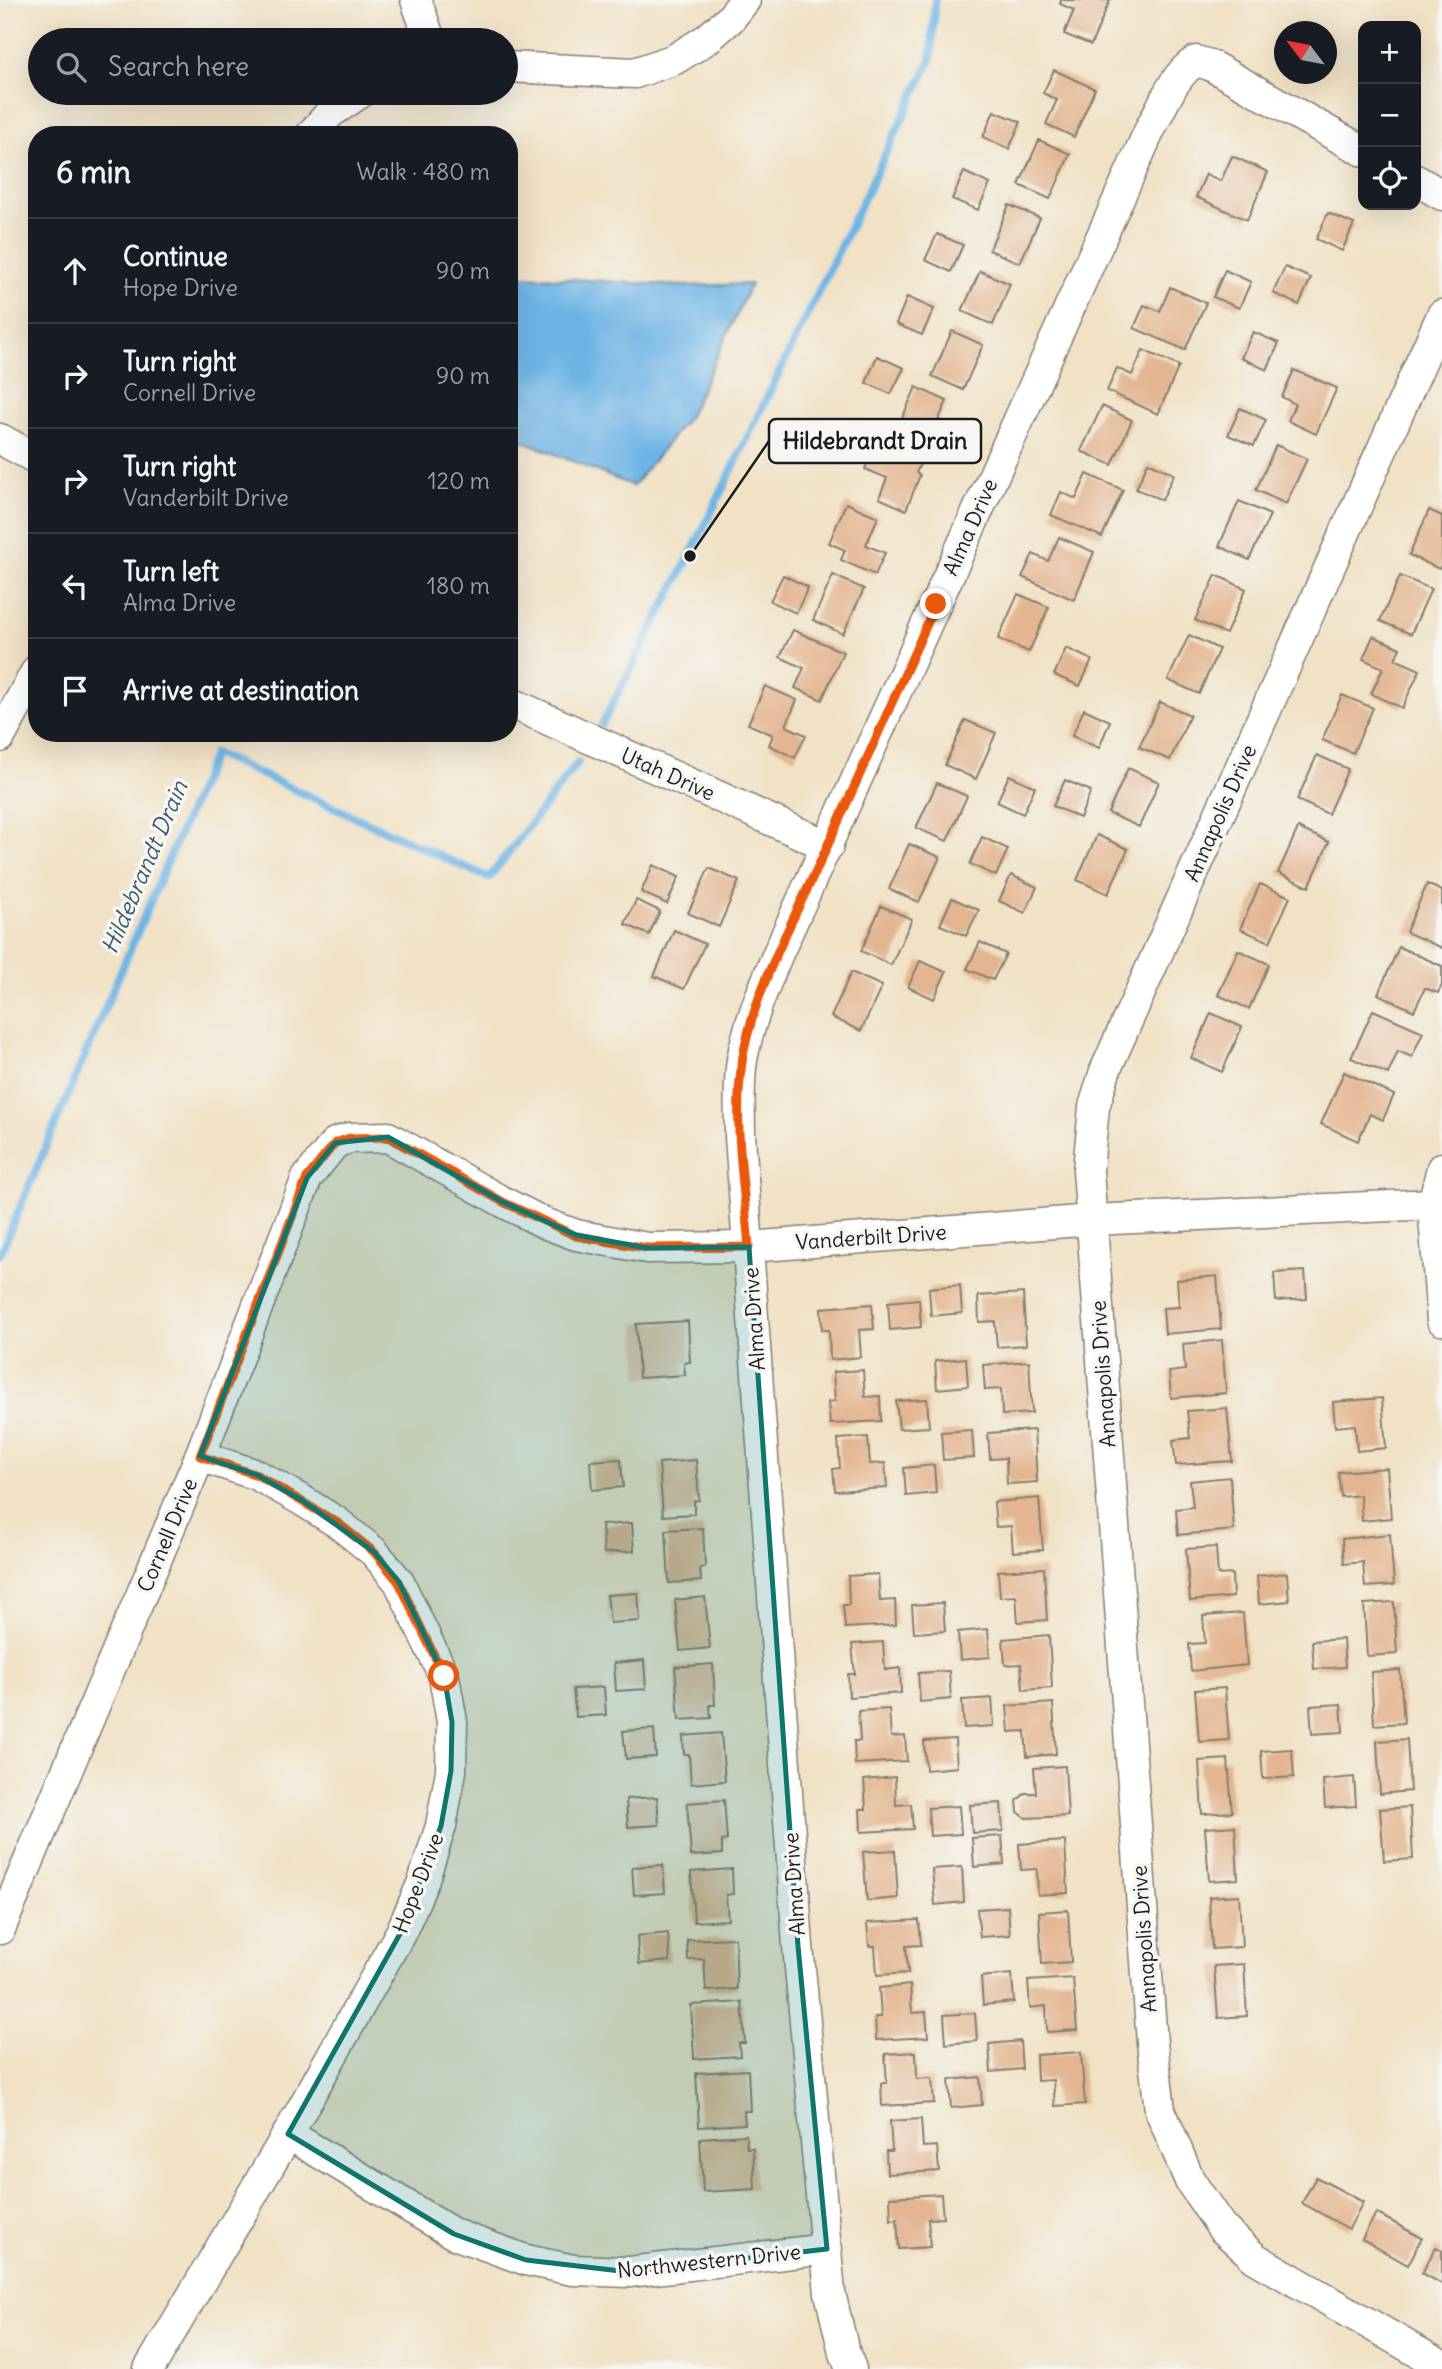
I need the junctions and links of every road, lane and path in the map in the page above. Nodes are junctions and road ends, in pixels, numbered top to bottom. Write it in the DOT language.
graph roads {
  1 [pos="416,0"];
  2 [pos="745,0"];
  3 [pos="426,28"];
  4 [pos="518,68"];
  5 [pos="342,105"];
  6 [pos="319,126"];
  7 [pos="1358,148"];
  8 [pos="1421,183"];
  9 [pos="1442,195"];
  10 [pos="1442,316"];
  11 [pos="0,439"];
  12 [pos="28,454"];
  13 [pos="28,686"];
  14 [pos="518,706"];
  15 [pos="0,737"];
  16 [pos="828,846"];
  17 [pos="335,1143"];
  18 [pos="1442,1168"];
  19 [pos="1433,1204"];
  20 [pos="1092,1220"];
  21 [pos="749,1247"];
  22 [pos="1442,1320"];
  23 [pos="200,1456"];
  24 [pos="2,1921"];
  25 [pos="288,2134"];
  26 [pos="827,2249"];
  27 [pos="1442,2366"];
  28 [pos="149,2369"];
  29 [pos="851,2369"];
  1 -- 3 [label="street"];
  2 -- 4 [label="street"];
  5 -- 6 [label="street"];
  7 -- 16 [label="street, Alma Drive"];
  8 -- 9 [label="street"];
  10 -- 20 [label="street, Annapolis Drive"];
  11 -- 12 [label="street"];
  13 -- 15 [label="street"];
  14 -- 16 [label="street, Utah Drive"];
  16 -- 21 [label="street, Alma Drive"];
  17 -- 21 [label="street, Vanderbilt Drive"];
  17 -- 23 [label="street, Cornell Drive"];
  18 -- 19 [label="street"];
  19 -- 20 [label="street, Vanderbilt Drive"];
  19 -- 22 [label="street"];
  20 -- 21 [label="street, Vanderbilt Drive"];
  20 -- 27 [label="street, Annapolis Drive"];
  21 -- 26 [label="street, Alma Drive"];
  23 -- 24 [label="street, Cornell Drive"];
  23 -- 25 [label="street, Hope Drive"];
  25 -- 26 [label="street, Northwestern Drive"];
  25 -- 28 [label="street, Hope Drive"];
  26 -- 29 [label="street, Alma Drive"];
}
